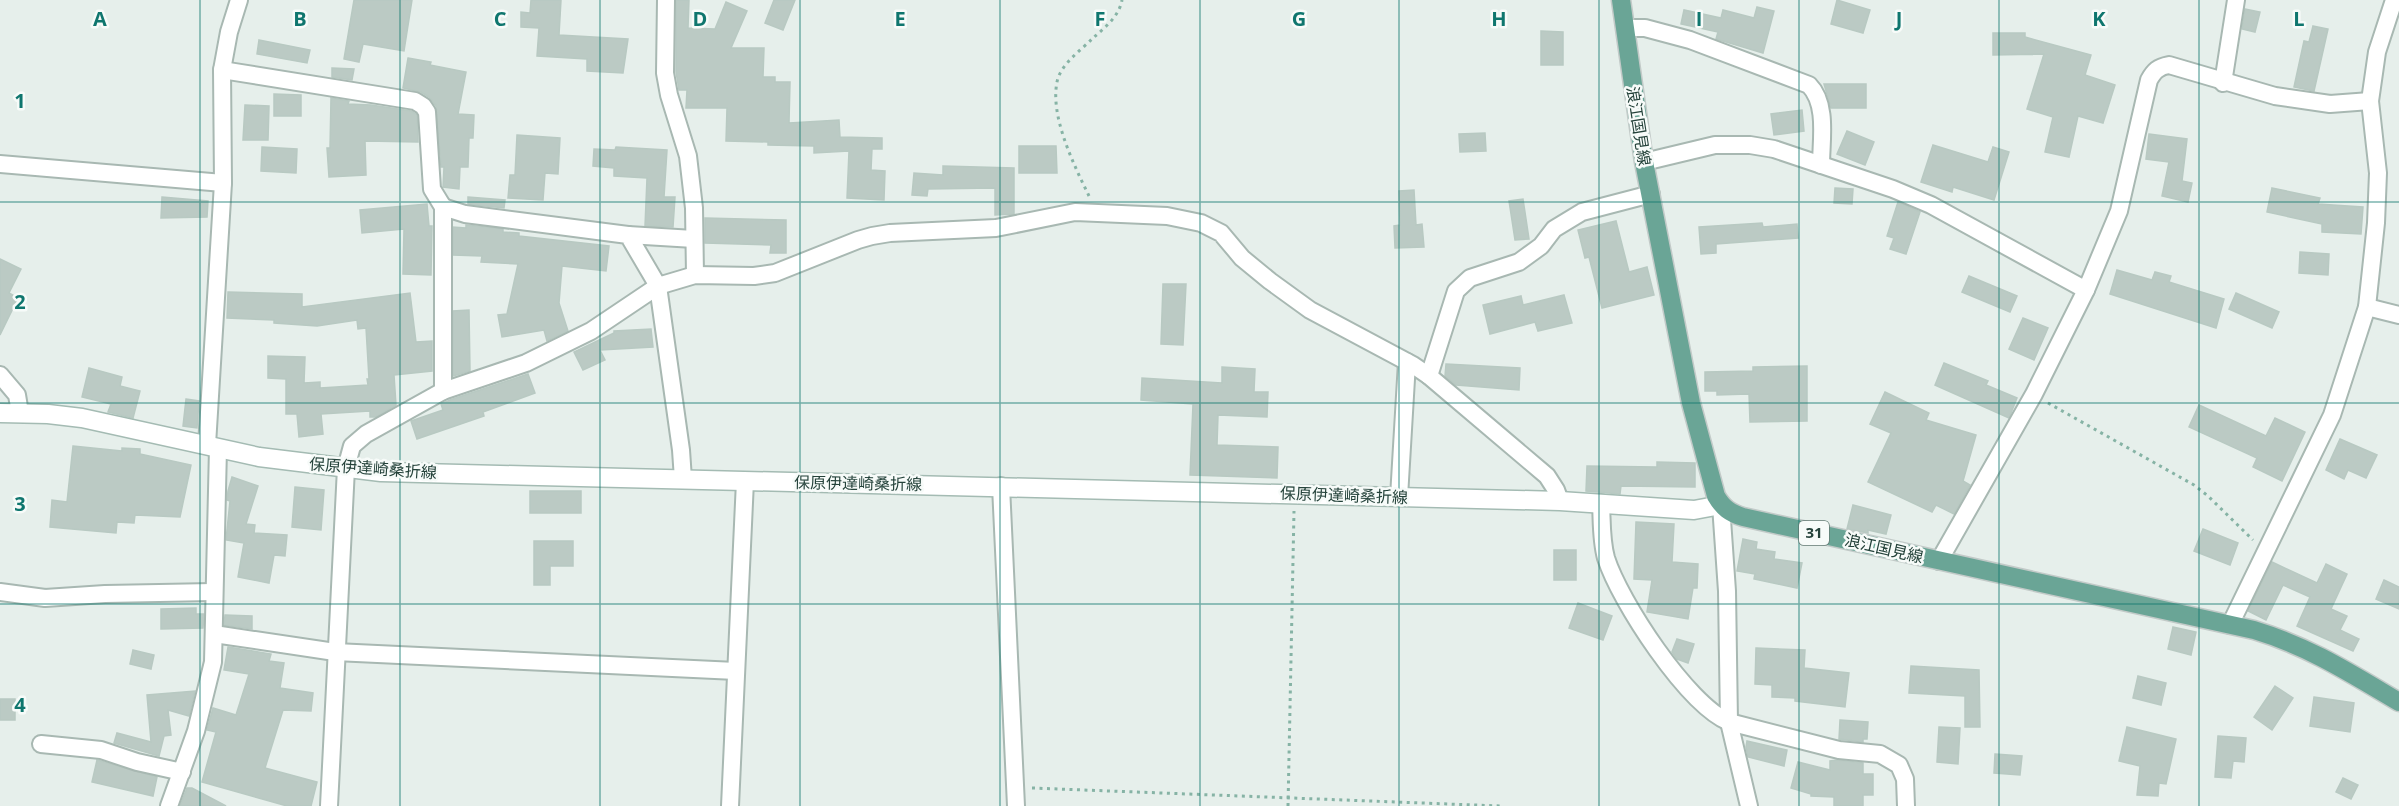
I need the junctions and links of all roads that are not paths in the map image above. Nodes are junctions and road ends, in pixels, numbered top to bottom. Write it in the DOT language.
graph roads {
  1 [pos="239,0"];
  2 [pos="666,0"];
  3 [pos="1621,0"];
  4 [pos="2236,0"];
  5 [pos="2394,0"];
  6 [pos="1625,28"];
  7 [pos="222,70"];
  8 [pos="2223,83"];
  9 [pos="2370,101"];
  10 [pos="1644,162"];
  11 [pos="0,164"];
  12 [pos="1821,165"];
  13 [pos="223,183"];
  14 [pos="1651,194"];
  15 [pos="443,207"];
  16 [pos="628,235"];
  17 [pos="694,239"];
  18 [pos="695,275"];
  19 [pos="658,286"];
  20 [pos="2086,290"];
  21 [pos="2367,307"];
  22 [pos="2399,315"];
  23 [pos="1407,362"];
  24 [pos="0,375"];
  25 [pos="1429,376"];
  26 [pos="443,391"];
  27 [pos="0,413"];
  28 [pos="20,413"];
  29 [pos="213,447"];
  30 [pos="346,468"];
  31 [pos="683,479"];
  32 [pos="745,481"];
  33 [pos="1001,486"];
  34 [pos="1399,497"];
  35 [pos="1560,501"];
  36 [pos="1601,503"];
  37 [pos="1721,505"];
  38 [pos="1939,561"];
  39 [pos="0,592"];
  40 [pos="213,592"];
  41 [pos="2230,624"];
  42 [pos="214,634"];
  43 [pos="335,652"];
  44 [pos="736,671"];
  45 [pos="2399,702"];
  46 [pos="1729,722"];
  47 [pos="41,744"];
  48 [pos="182,772"];
  49 [pos="169,806"];
  50 [pos="329,806"];
  51 [pos="730,806"];
  52 [pos="1016,806"];
  53 [pos="1749,806"];
  54 [pos="1906,806"];
  1 -- 7 [label="street"];
  2 -- 17 [label="street"];
  3 -- 6 [label="main road, 浪江国見線"];
  4 -- 8 [label="street"];
  5 -- 9 [label="street"];
  6 -- 10 [label="main road, 浪江国見線"];
  6 -- 12 [label="street"];
  7 -- 13 [label="street"];
  7 -- 15 [label="street"];
  8 -- 9 [label="street"];
  8 -- 20 [label="street"];
  9 -- 21 [label="street"];
  10 -- 12 [label="street"];
  10 -- 14 [label="main road, 浪江国見線"];
  11 -- 13 [label="street"];
  12 -- 20 [label="street"];
  13 -- 29 [label="street"];
  14 -- 25 [label="street"];
  14 -- 37 [label="main road, 浪江国見線"];
  15 -- 16 [label="street"];
  15 -- 26 [label="street"];
  16 -- 17 [label="street"];
  16 -- 19 [label="street"];
  17 -- 18 [label="street"];
  18 -- 19 [label="street"];
  18 -- 23 [label="street"];
  19 -- 26 [label="street"];
  19 -- 31 [label="street"];
  20 -- 38 [label="street"];
  21 -- 22 [label="street"];
  21 -- 41 [label="street"];
  23 -- 25 [label="street"];
  23 -- 34 [label="street"];
  24 -- 28 [label="street"];
  25 -- 35 [label="street"];
  26 -- 30 [label="street"];
  27 -- 28 [label="main road, 保原伊達崎桑折線"];
  28 -- 29 [label="main road, 保原伊達崎桑折線"];
  29 -- 30 [label="main road, 保原伊達崎桑折線"];
  29 -- 40 [label="street"];
  30 -- 31 [label="main road, 保原伊達崎桑折線"];
  30 -- 43 [label="street"];
  31 -- 32 [label="main road, 保原伊達崎桑折線"];
  32 -- 33 [label="main road, 保原伊達崎桑折線"];
  32 -- 44 [label="street"];
  33 -- 34 [label="main road, 保原伊達崎桑折線"];
  33 -- 52 [label="street"];
  34 -- 35 [label="main road, 保原伊達崎桑折線"];
  35 -- 36 [label="main road, 保原伊達崎桑折線"];
  36 -- 37 [label="main road, 保原伊達崎桑折線"];
  36 -- 46 [label="street"];
  37 -- 38 [label="main road, 浪江国見線 / 31"];
  37 -- 46 [label="street"];
  38 -- 41 [label="main road, 浪江国見線 / 31"];
  39 -- 40 [label="street"];
  40 -- 42 [label="street"];
  41 -- 45 [label="main road, 浪江国見線 / 31"];
  42 -- 43 [label="street"];
  42 -- 48 [label="street"];
  43 -- 44 [label="street"];
  43 -- 50 [label="street"];
  44 -- 51 [label="street"];
  46 -- 53 [label="street"];
  46 -- 54 [label="street"];
  47 -- 48 [label="street"];
  48 -- 49 [label="street"];
}
